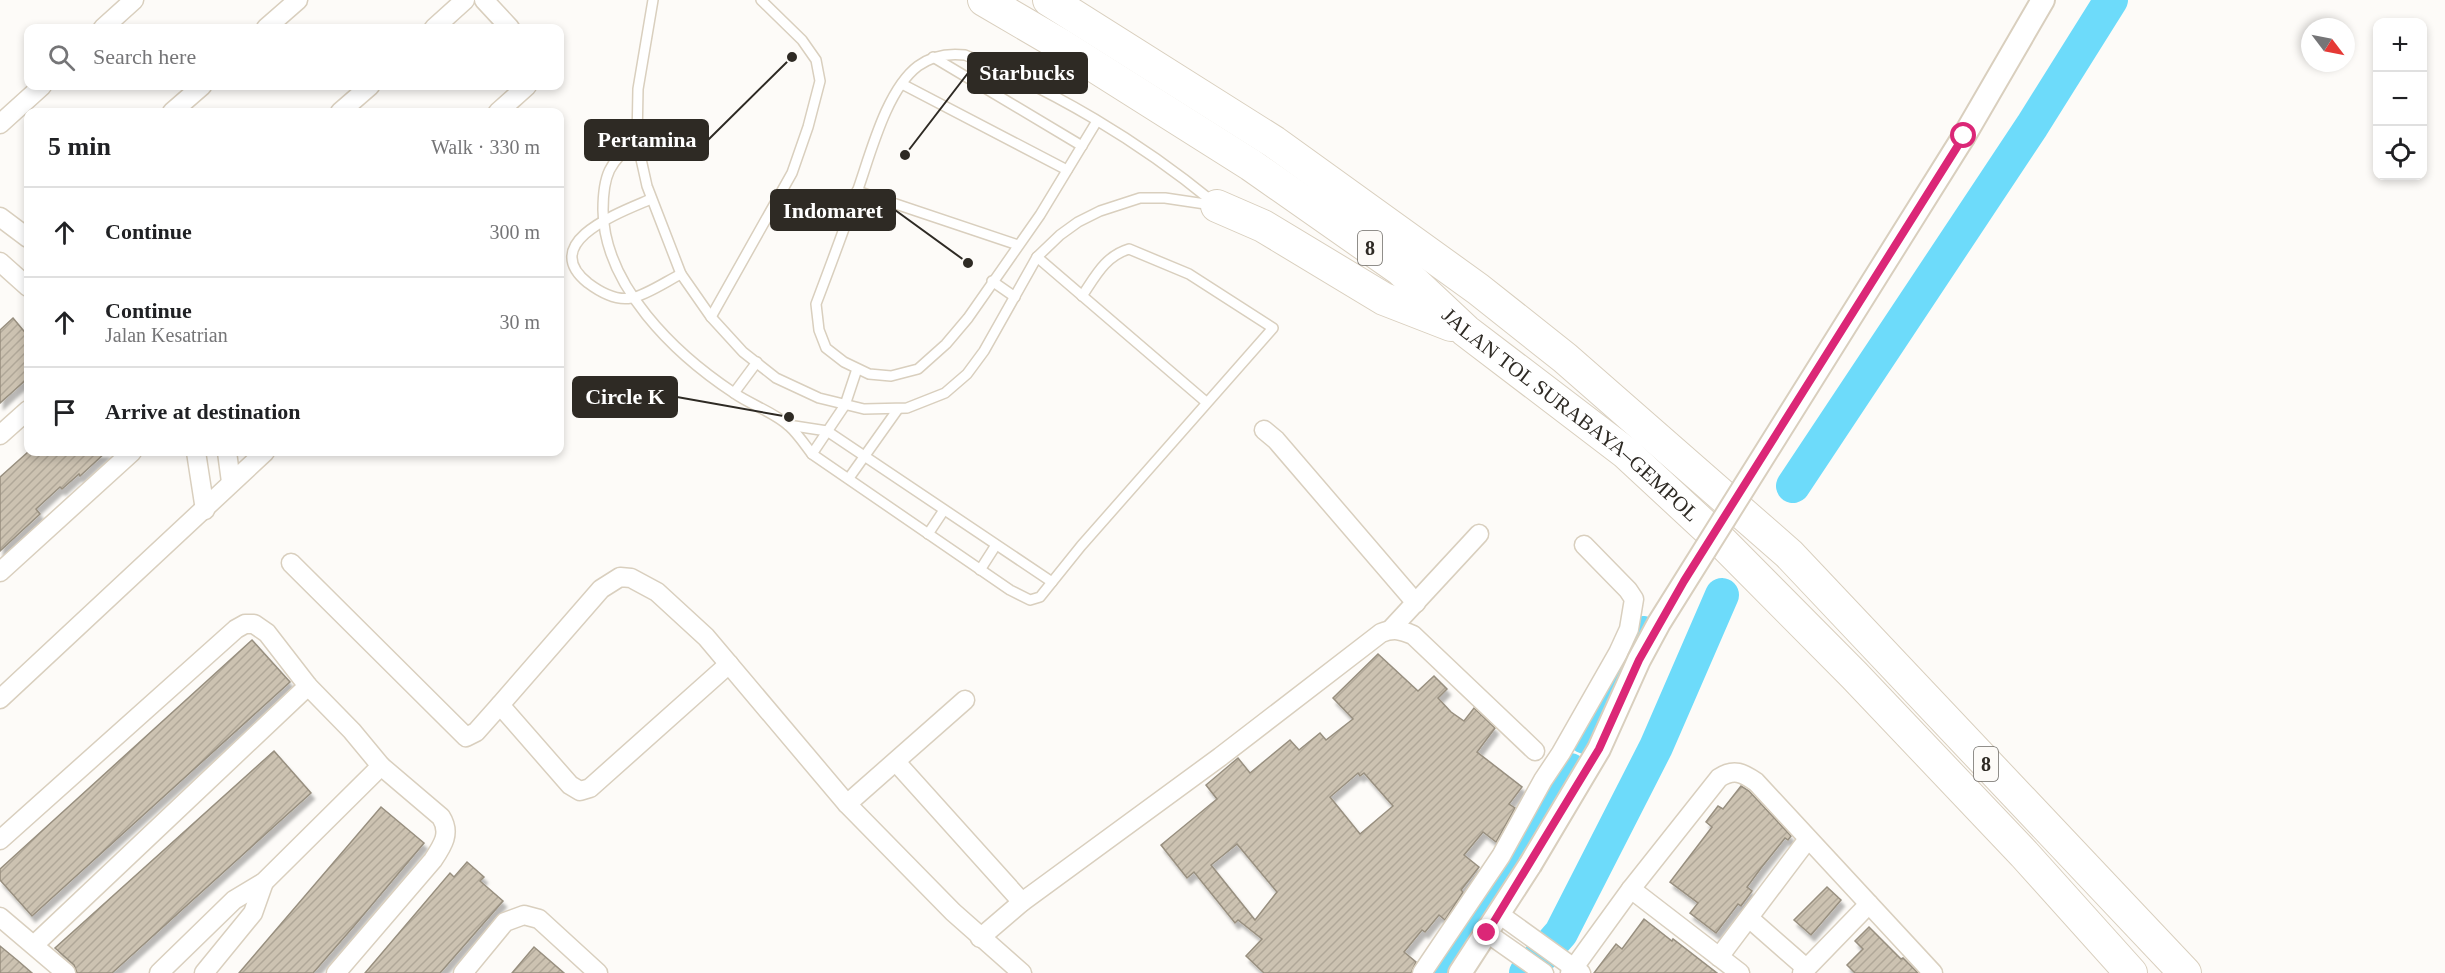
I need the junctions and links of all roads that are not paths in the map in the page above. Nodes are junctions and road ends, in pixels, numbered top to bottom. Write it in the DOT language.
graph roads {
  1 [pos="134,0"];
  2 [pos="298,0"];
  3 [pos="465,0"];
  4 [pos="484,0"];
  5 [pos="653,0"];
  6 [pos="760,0"];
  7 [pos="984,0"];
  8 [pos="1049,0"];
  9 [pos="2043,0"];
  10 [pos="107,24"];
  11 [pos="271,24"];
  12 [pos="438,24"];
  13 [pos="506,24"];
  14 [pos="933,57"];
  15 [pos="902,84"];
  16 [pos="38,90"];
  17 [pos="197,90"];
  18 [pos="365,90"];
  19 [pos="523,90"];
  20 [pos="525,90"];
  21 [pos="177,108"];
  22 [pos="345,108"];
  23 [pos="502,108"];
  24 [pos="513,108"];
  25 [pos="1097,121"];
  26 [pos="0,124"];
  27 [pos="637,141"];
  28 [pos="1082,146"];
  29 [pos="1067,170"];
  30 [pos="857,191"];
  31 [pos="651,199"];
  32 [pos="1217,206"];
  33 [pos="0,217"];
  34 [pos="604,220"];
  35 [pos="24,235"];
  36 [pos="1018,245"];
  37 [pos="1037,257"];
  38 [pos="4,272"];
  39 [pos="681,274"];
  40 [pos="992,281"];
  41 [pos="24,284"];
  42 [pos="1082,296"];
  43 [pos="1015,297"];
  44 [pos="633,298"];
  45 [pos="711,317"];
  46 [pos="1466,331"];
  47 [pos="757,362"];
  48 [pos="857,369"];
  49 [pos="734,393"];
  50 [pos="1206,402"];
  51 [pos="845,405"];
  52 [pos="898,409"];
  53 [pos="24,414"];
  54 [pos="788,425"];
  55 [pos="1264,430"];
  56 [pos="827,431"];
  57 [pos="0,435"];
  58 [pos="813,454"];
  59 [pos="128,456"];
  60 [pos="197,456"];
  61 [pos="228,456"];
  62 [pos="260,456"];
  63 [pos="863,456"];
  64 [pos="849,478"];
  65 [pos="231,482"];
  66 [pos="205,510"];
  67 [pos="944,510"];
  68 [pos="928,534"];
  69 [pos="1479,534"];
  70 [pos="1584,544"];
  71 [pos="996,545"];
  72 [pos="291,563"];
  73 [pos="980,570"];
  74 [pos="0,573"];
  75 [pos="1052,582"];
  76 [pos="1416,603"];
  77 [pos="1391,629"];
  78 [pos="729,664"];
  79 [pos="308,686"];
  80 [pos="0,699"];
  81 [pos="965,700"];
  82 [pos="500,705"];
  83 [pos="1535,751"];
  84 [pos="1562,753"];
  85 [pos="896,762"];
  86 [pos="381,766"];
  87 [pos="1543,780"];
  88 [pos="847,804"];
  89 [pos="1808,839"];
  90 [pos="0,840"];
  91 [pos="1503,857"];
  92 [pos="1526,869"];
  93 [pos="264,882"];
  94 [pos="1631,889"];
  95 [pos="1022,902"];
  96 [pos="1869,904"];
  97 [pos="1495,910"];
  98 [pos="0,917"];
  99 [pos="1749,918"];
  100 [pos="980,938"];
  101 [pos="34,945"];
  102 [pos="1719,957"];
  103 [pos="1804,970"];
  104 [pos="1541,971"];
  105 [pos="1574,971"];
  106 [pos="66,973"];
  107 [pos="159,973"];
  108 [pos="204,973"];
  109 [pos="336,973"];
  110 [pos="463,973"];
  111 [pos="598,973"];
  112 [pos="1022,973"];
  113 [pos="1422,973"];
  114 [pos="1460,973"];
  115 [pos="1740,973"];
  116 [pos="1933,973"];
  117 [pos="2131,973"];
  118 [pos="2184,973"];
  1 -- 10 [label="street"];
  2 -- 11 [label="street"];
  3 -- 12 [label="street"];
  4 -- 13 [label="street"];
  5 -- 27 [label="lane"];
  6 -- 45 [label="lane"];
  7 -- 46 [label="highway, JALAN TOL SURABAYA–GEMPOL / 8"];
  8 -- 118 [label="highway, JALAN TOL SURABAYA–GEMPOL / 8"];
  9 -- 92 [label="street, bridge"];
  14 -- 15 [label="lane"];
  14 -- 25 [label="lane"];
  14 -- 28 [label="lane"];
  15 -- 29 [label="lane"];
  15 -- 30 [label="lane"];
  16 -- 26 [label="street"];
  17 -- 21 [label="street"];
  18 -- 22 [label="street"];
  19 -- 23 [label="street"];
  20 -- 24 [label="street"];
  25 -- 28 [label="lane"];
  25 -- 32 [label="lane"];
  27 -- 31 [label="lane"];
  27 -- 34 [label="lane"];
  28 -- 29 [label="lane"];
  29 -- 36 [label="lane"];
  30 -- 36 [label="lane"];
  30 -- 48 [label="lane"];
  31 -- 34 [label="lane"];
  31 -- 39 [label="lane"];
  32 -- 37 [label="lane"];
  32 -- 46 [label="highway"];
  33 -- 35 [label="street"];
  34 -- 44 [label="lane"];
  34 -- 44 [label="lane"];
  36 -- 40 [label="lane"];
  37 -- 42 [label="lane"];
  37 -- 43 [label="lane"];
  38 -- 41 [label="street"];
  39 -- 44 [label="lane"];
  39 -- 45 [label="lane"];
  40 -- 43 [label="lane"];
  40 -- 48 [label="lane"];
  42 -- 50 [label="lane"];
  42 -- 50 [label="lane"];
  43 -- 52 [label="lane"];
  44 -- 49 [label="lane"];
  45 -- 47 [label="lane"];
  46 -- 117 [label="highway, JALAN TOL SURABAYA–GEMPOL / 8"];
  47 -- 49 [label="lane"];
  47 -- 51 [label="lane"];
  48 -- 51 [label="lane"];
  49 -- 54 [label="lane"];
  50 -- 75 [label="lane"];
  51 -- 52 [label="lane"];
  51 -- 56 [label="lane"];
  52 -- 63 [label="lane"];
  53 -- 57 [label="street"];
  54 -- 56 [label="lane"];
  54 -- 58 [label="lane"];
  55 -- 76 [label="street"];
  56 -- 58 [label="lane"];
  56 -- 63 [label="lane"];
  58 -- 64 [label="lane"];
  59 -- 74 [label="street"];
  60 -- 66 [label="street"];
  61 -- 65 [label="street"];
  62 -- 65 [label="street"];
  63 -- 64 [label="lane"];
  63 -- 67 [label="lane"];
  64 -- 68 [label="lane"];
  65 -- 66 [label="street"];
  66 -- 80 [label="street"];
  67 -- 68 [label="lane"];
  67 -- 71 [label="lane"];
  68 -- 73 [label="lane"];
  69 -- 76 [label="street"];
  70 -- 84 [label="street"];
  71 -- 73 [label="lane"];
  71 -- 75 [label="lane"];
  72 -- 82 [label="street"];
  73 -- 75 [label="lane"];
  76 -- 77 [label="street"];
  77 -- 83 [label="street"];
  77 -- 95 [label="street"];
  78 -- 82 [label="street"];
  78 -- 82 [label="street"];
  78 -- 88 [label="street"];
  79 -- 86 [label="street"];
  79 -- 90 [label="street"];
  79 -- 101 [label="street"];
  81 -- 85 [label="street"];
  83 -- 84 [label="street"];
  83 -- 87 [label="street"];
  84 -- 87 [label="street"];
  85 -- 88 [label="street"];
  85 -- 95 [label="street"];
  86 -- 93 [label="street"];
  86 -- 109 [label="street"];
  87 -- 91 [label="street"];
  88 -- 100 [label="street"];
  89 -- 94 [label="street"];
  89 -- 96 [label="street"];
  89 -- 99 [label="street"];
  91 -- 92 [label="street"];
  91 -- 97 [label="street"];
  92 -- 97 [label="street"];
  93 -- 107 [label="street"];
  93 -- 108 [label="street"];
  94 -- 102 [label="street"];
  94 -- 105 [label="street"];
  95 -- 100 [label="street"];
  96 -- 103 [label="street"];
  96 -- 116 [label="street"];
  97 -- 104 [label="street"];
  97 -- 105 [label="street"];
  97 -- 113 [label="street"];
  97 -- 114 [label="street"];
  98 -- 101 [label="street"];
  99 -- 102 [label="street"];
  99 -- 103 [label="street"];
  100 -- 112 [label="street"];
  101 -- 106 [label="street"];
  102 -- 115 [label="street"];
  110 -- 111 [label="street"];
}
